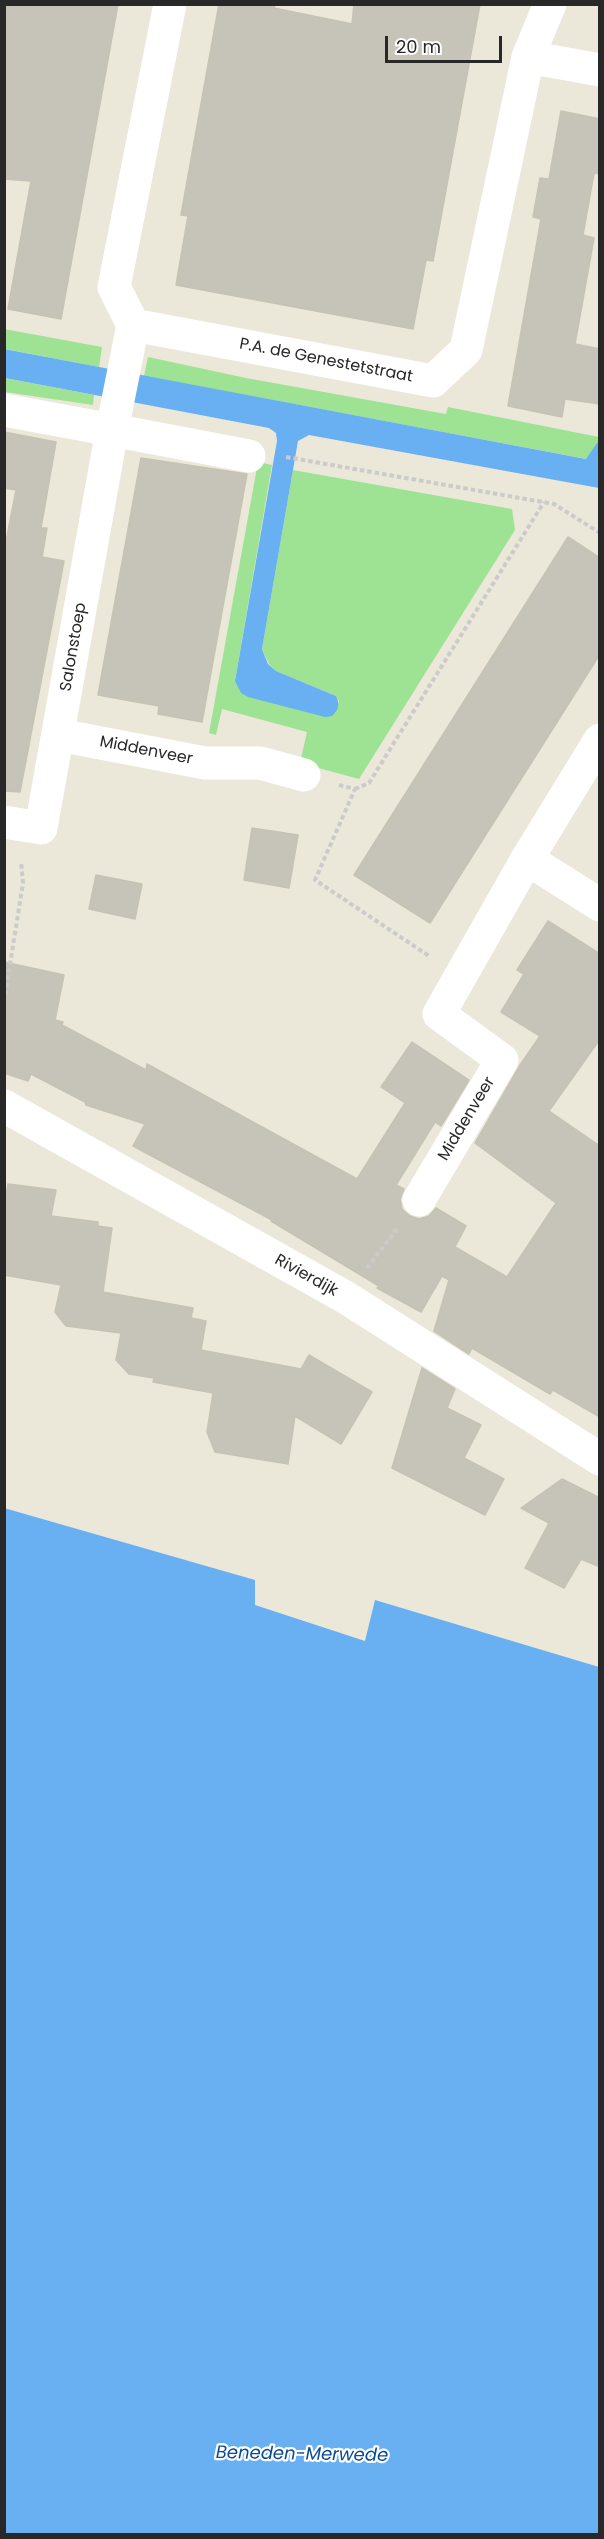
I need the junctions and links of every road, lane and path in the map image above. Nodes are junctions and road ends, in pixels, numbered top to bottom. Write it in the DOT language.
graph roads {
  1 [pos="170,4"];
  2 [pos="550,4"];
  3 [pos="528,57"];
  4 [pos="600,70"];
  5 [pos="134,326"];
  6 [pos="4,410"];
  7 [pos="112,430"];
  8 [pos="249,456"];
  9 [pos="307,461"];
  10 [pos="544,502"];
  11 [pos="600,533"];
  12 [pos="59,735"];
  13 [pos="600,740"];
  14 [pos="304,775"];
  15 [pos="355,789"];
  16 [pos="11,823"];
  17 [pos="527,859"];
  18 [pos="600,905"];
  19 [pos="460,977"];
  20 [pos="4,1002"];
  21 [pos="4,1106"];
  22 [pos="419,1200"];
  23 [pos="345,1297"];
  24 [pos="600,1459"];
  1 -- 5 [label="street"];
  2 -- 3 [label="street"];
  3 -- 4 [label="street"];
  3 -- 5 [label="street, P.A. de Genestetstraat"];
  5 -- 7 [label="street, Salonstoep"];
  6 -- 7 [label="street"];
  7 -- 8 [label="street"];
  7 -- 12 [label="street, Salonstoep"];
  9 -- 10 [label="path"];
  10 -- 11 [label="path"];
  10 -- 15 [label="path"];
  12 -- 14 [label="street, Middenveer"];
  12 -- 16 [label="street, Salonstoep"];
  13 -- 17 [label="street, Middenveer"];
  14 -- 15 [label="path"];
  15 -- 19 [label="path"];
  16 -- 20 [label="path"];
  17 -- 18 [label="street"];
  17 -- 19 [label="street, Middenveer"];
  19 -- 22 [label="street, Middenveer"];
  21 -- 23 [label="street, Rivierdijk"];
  22 -- 23 [label="path"];
  23 -- 24 [label="street, Rivierdijk"];
}
